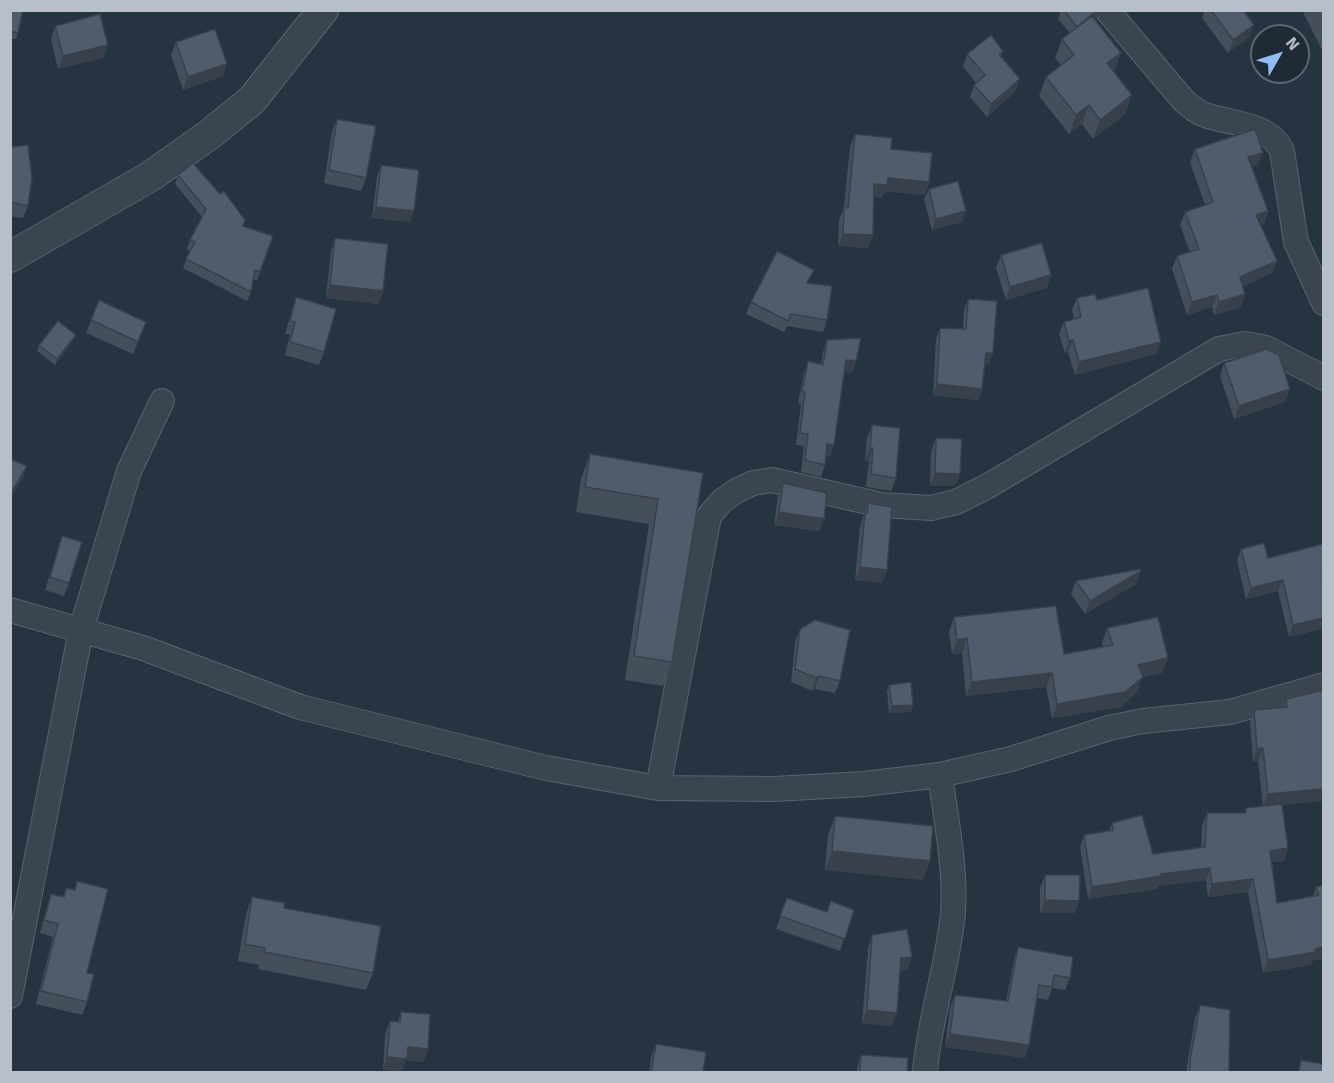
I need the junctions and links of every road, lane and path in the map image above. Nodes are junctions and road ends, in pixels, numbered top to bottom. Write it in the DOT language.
graph roads {
  1 [pos="323,10"];
  2 [pos="1107,10"];
  3 [pos="10,257"];
  4 [pos="1323,303"];
  5 [pos="1323,378"];
  6 [pos="162,401"];
  7 [pos="10,610"];
  8 [pos="81,630"];
  9 [pos="1323,685"];
  10 [pos="940,775"];
  11 [pos="658,788"];
  12 [pos="10,996"];
  13 [pos="925,1072"];
  1 -- 3 [label="street"];
  2 -- 4 [label="street"];
  5 -- 11 [label="street"];
  6 -- 8 [label="street"];
  7 -- 8 [label="street"];
  8 -- 11 [label="street"];
  8 -- 12 [label="street"];
  9 -- 10 [label="street"];
  10 -- 11 [label="street"];
  10 -- 13 [label="street"];
}
